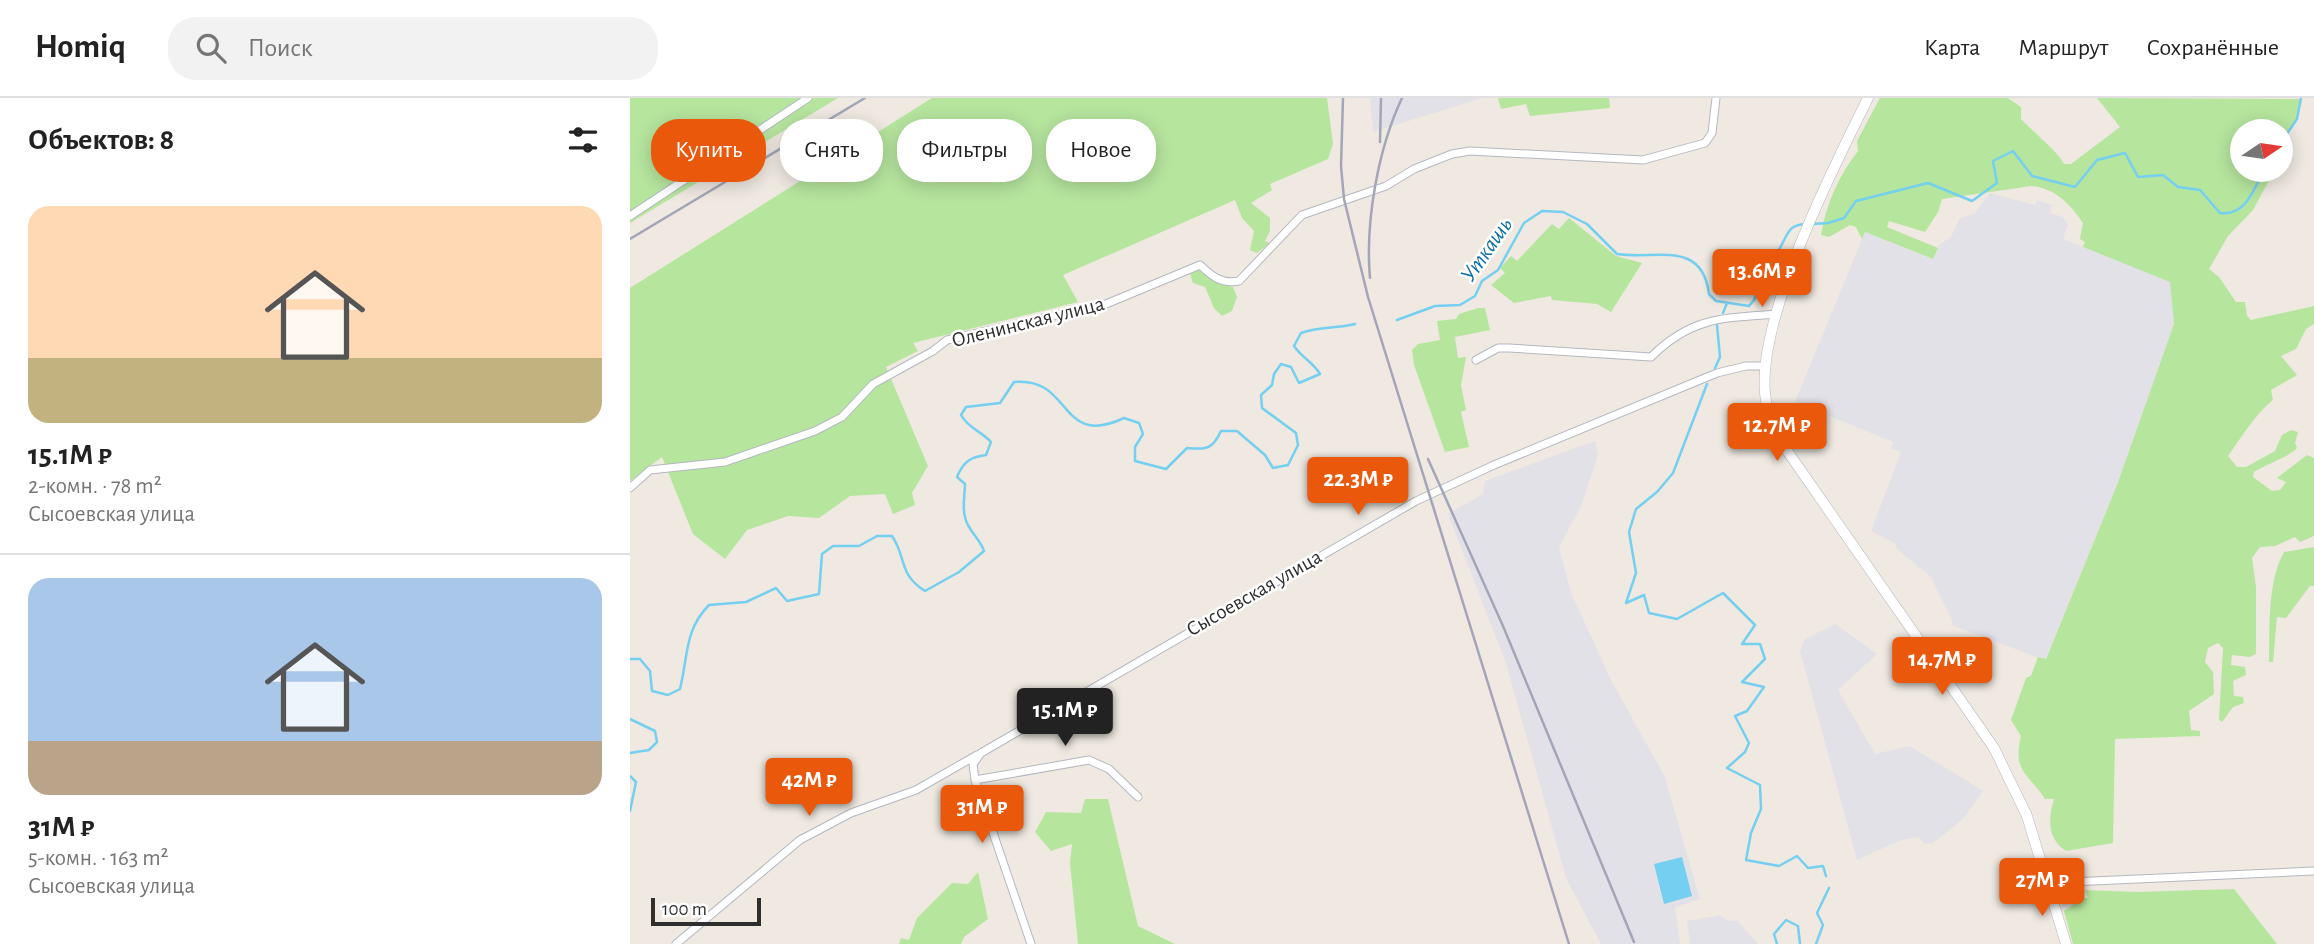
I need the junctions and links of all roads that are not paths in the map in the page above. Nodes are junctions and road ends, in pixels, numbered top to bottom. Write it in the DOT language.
graph roads {
  1 [pos="808,98"];
  2 [pos="1716,98"];
  3 [pos="1868,98"];
  4 [pos="630,216"];
  5 [pos="1776,314"];
  6 [pos="1476,360"];
  7 [pos="1765,366"];
  8 [pos="630,488"];
  9 [pos="981,752"];
  10 [pos="952,769"];
  11 [pos="974,777"];
  12 [pos="1138,797"];
  13 [pos="2314,870"];
  14 [pos="2048,883"];
  15 [pos="676,944"];
  16 [pos="1031,944"];
  17 [pos="2066,944"];
  1 -- 4 [label="street"];
  2 -- 8 [label="street, Оленинская улица"];
  3 -- 5 [label="street"];
  5 -- 6 [label="street"];
  5 -- 7 [label="street"];
  7 -- 9 [label="street, Сысоевская улица"];
  7 -- 14 [label="street"];
  9 -- 10 [label="street, Сысоевская улица"];
  9 -- 11 [label="street"];
  10 -- 11 [label="street"];
  10 -- 15 [label="street, Сысоевская улица"];
  11 -- 12 [label="street"];
  11 -- 16 [label="street"];
  13 -- 14 [label="street"];
  14 -- 17 [label="street"];
}
